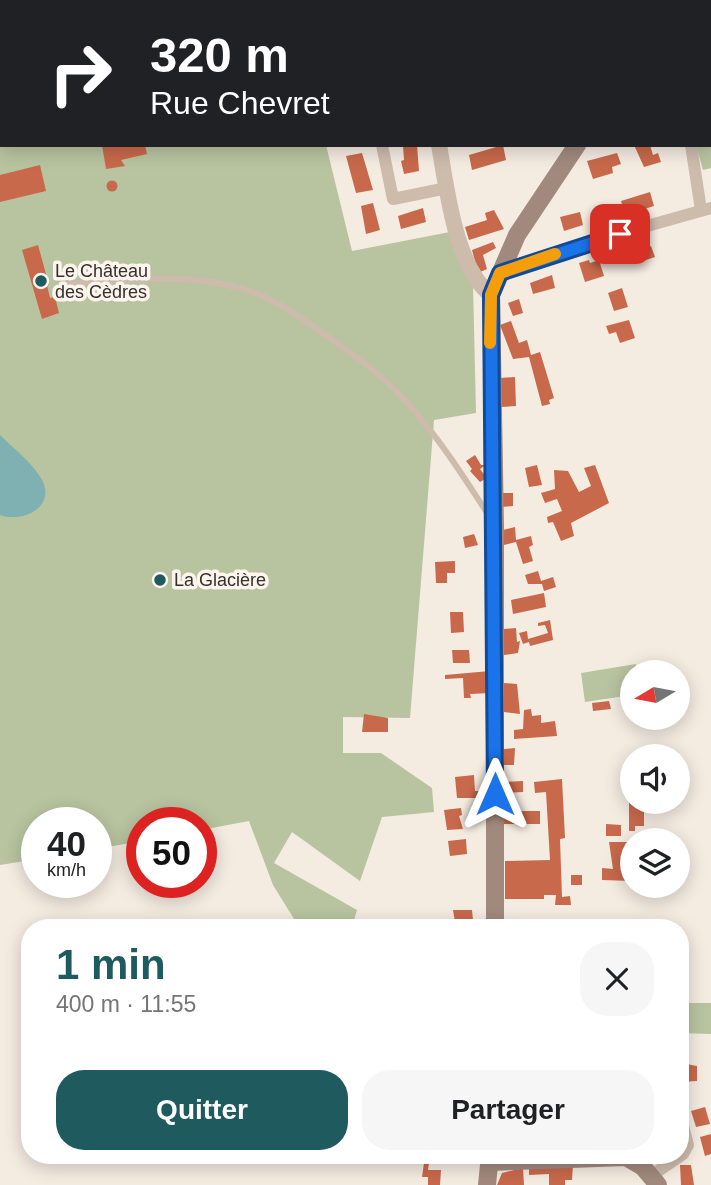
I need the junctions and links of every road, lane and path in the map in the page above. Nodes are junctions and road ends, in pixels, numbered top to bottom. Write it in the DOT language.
graph roads {
  1 [pos="382,147"];
  2 [pos="439,147"];
  3 [pos="576,147"];
  4 [pos="691,147"];
  5 [pos="447,188"];
  6 [pos="706,209"];
  7 [pos="500,273"];
  8 [pos="69,285"];
  9 [pos="491,295"];
  10 [pos="495,526"];
  11 [pos="495,919"];
  12 [pos="489,1164"];
  13 [pos="634,1164"];
  14 [pos="673,1164"];
  15 [pos="655,1181"];
  16 [pos="487,1185"];
  1 -- 5 [label="street"];
  2 -- 5 [label="street"];
  3 -- 7 [label="main road"];
  4 -- 6 [label="street"];
  5 -- 9 [label="street"];
  6 -- 7 [label="street"];
  7 -- 9 [label="main road"];
  8 -- 10 [label="lane"];
  9 -- 10 [label="main road"];
  10 -- 11 [label="main road"];
  12 -- 16 [label="main road"];
  13 -- 15 [label="main road"];
  14 -- 15 [label="street"];
}
